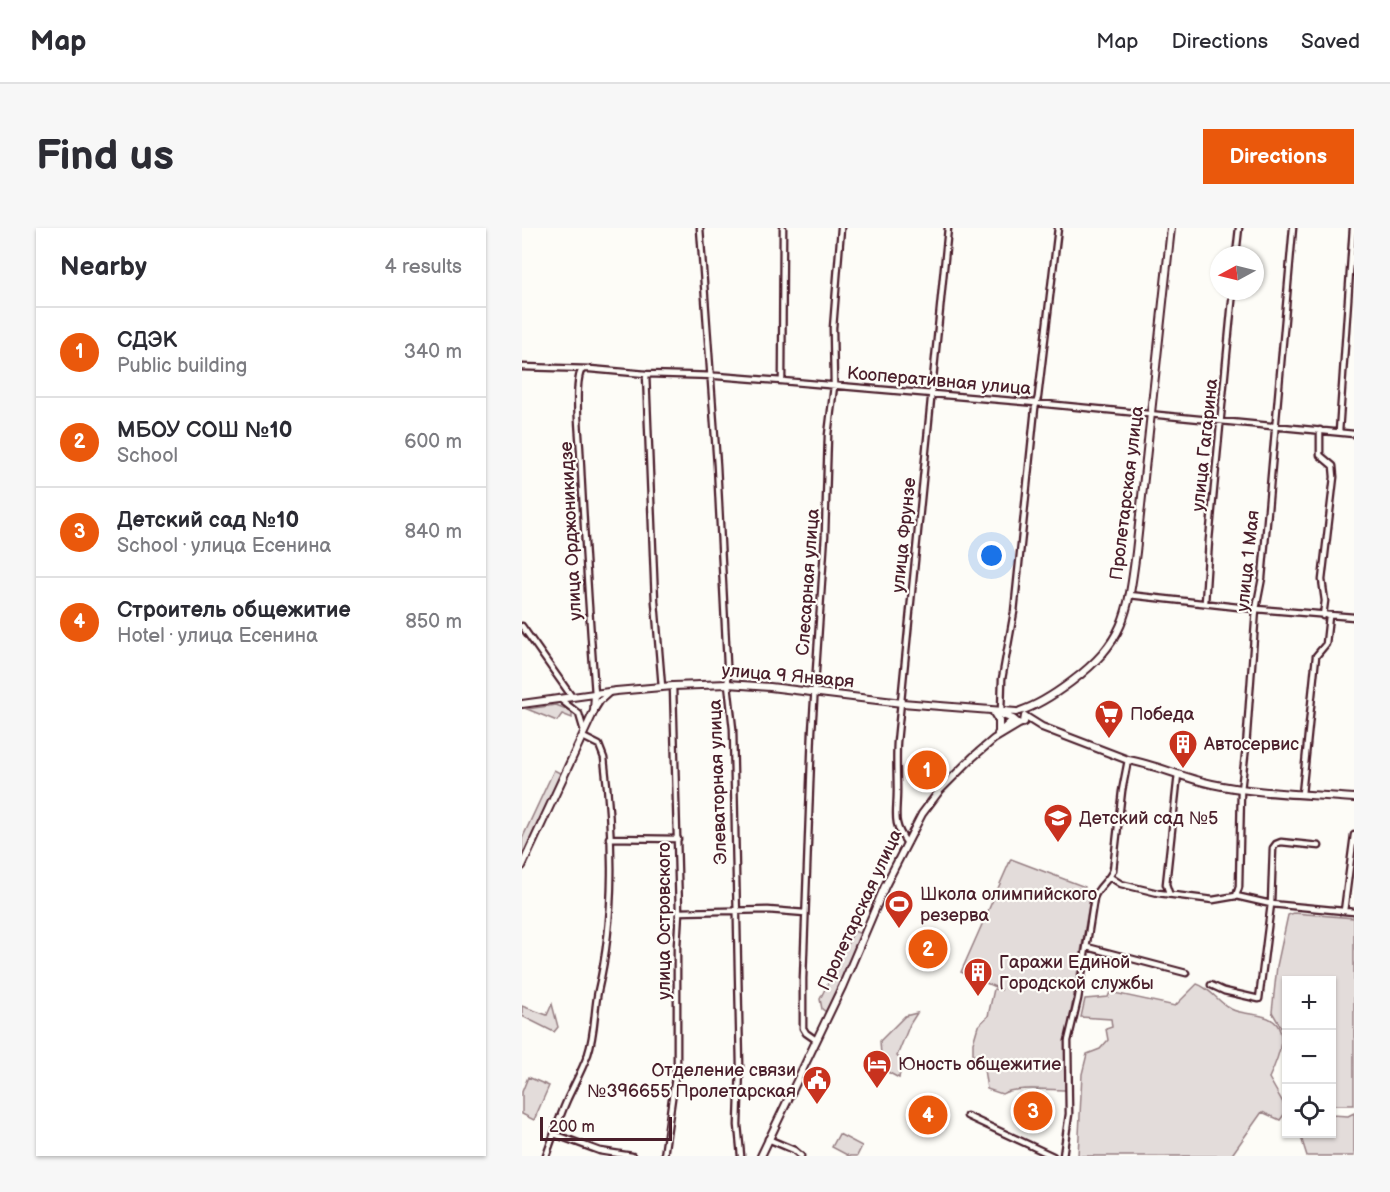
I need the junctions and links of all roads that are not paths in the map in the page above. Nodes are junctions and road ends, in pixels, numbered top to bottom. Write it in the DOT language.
graph roads {
  1 [pos="700,228"];
  2 [pos="783,228"];
  3 [pos="841,228"];
  4 [pos="948,228"];
  5 [pos="1058,228"];
  6 [pos="1171,228"];
  7 [pos="1239,228"];
  8 [pos="1293,228"];
  9 [pos="1353,228"];
  10 [pos="1237,246"];
  11 [pos="1232,300"];
  12 [pos="522,367"];
  13 [pos="584,369"];
  14 [pos="646,374"];
  15 [pos="712,376"];
  16 [pos="783,381"];
  17 [pos="834,386"];
  18 [pos="931,394"];
  19 [pos="1036,403"];
  20 [pos="1151,414"];
  21 [pos="1221,421"];
  22 [pos="1276,425"];
  23 [pos="1320,430"];
  24 [pos="1339,432"];
  25 [pos="1354,434"];
  26 [pos="1129,595"];
  27 [pos="1205,603"];
  28 [pos="1256,609"];
  29 [pos="1326,616"];
  30 [pos="1354,617"];
  31 [pos="522,626"];
  32 [pos="728,684"];
  33 [pos="673,686"];
  34 [pos="662,687"];
  35 [pos="609,693"];
  36 [pos="815,693"];
  37 [pos="595,694"];
  38 [pos="572,697"];
  39 [pos="560,699"];
  40 [pos="902,703"];
  41 [pos="522,704"];
  42 [pos="594,711"];
  43 [pos="994,711"];
  44 [pos="1019,718"];
  45 [pos="584,734"];
  46 [pos="996,736"];
  47 [pos="1128,760"];
  48 [pos="1178,774"];
  49 [pos="1241,790"];
  50 [pos="1302,794"];
  51 [pos="1354,798"];
  52 [pos="1354,835"];
  53 [pos="609,838"];
  54 [pos="678,839"];
  55 [pos="906,842"];
  56 [pos="1319,846"];
  57 [pos="522,866"];
  58 [pos="1110,877"];
  59 [pos="1169,893"];
  60 [pos="1236,896"];
  61 [pos="1271,904"];
  62 [pos="738,911"];
  63 [pos="1344,911"];
  64 [pos="679,912"];
  65 [pos="1354,912"];
  66 [pos="805,913"];
  67 [pos="1087,947"];
  68 [pos="1186,973"];
  69 [pos="1210,985"];
  70 [pos="816,1040"];
  71 [pos="967,1116"];
  72 [pos="555,1134"];
  73 [pos="768,1139"];
  74 [pos="546,1156"];
  75 [pos="632,1156"];
  76 [pos="664,1156"];
  77 [pos="741,1156"];
  78 [pos="761,1156"];
  79 [pos="801,1156"];
  80 [pos="1053,1156"];
  81 [pos="1063,1156"];
  1 -- 15 [label="street, Элеваторная улица"];
  2 -- 16 [label="street"];
  3 -- 17 [label="street, Слесарная улица"];
  4 -- 18 [label="street, улица Фрунзе"];
  5 -- 19 [label="street"];
  6 -- 20 [label="main road, Пролетарская улица"];
  7 -- 10 [label="street"];
  8 -- 22 [label="street, улица 1 Мая"];
  9 -- 24 [label="street"];
  11 -- 21 [label="street, улица Гагарина"];
  12 -- 13 [label="street, Кооперативная улица"];
  13 -- 14 [label="street, Кооперативная улица"];
  13 -- 37 [label="street, улица Орджоникидзе"];
  14 -- 15 [label="street, Кооперативная улица"];
  14 -- 34 [label="street"];
  15 -- 16 [label="street, Кооперативная улица"];
  15 -- 32 [label="street, Элеваторная улица"];
  16 -- 17 [label="street, Кооперативная улица"];
  17 -- 18 [label="street, Кооперативная улица"];
  17 -- 36 [label="street, Слесарная улица"];
  18 -- 19 [label="street, Кооперативная улица"];
  18 -- 40 [label="street, улица Фрунзе"];
  19 -- 20 [label="street, Кооперативная улица"];
  19 -- 43 [label="street"];
  20 -- 21 [label="street, Кооперативная улица"];
  20 -- 26 [label="main road, Пролетарская улица"];
  21 -- 22 [label="street, Кооперативная улица"];
  21 -- 27 [label="street, улица Гагарина"];
  22 -- 23 [label="street, Кооперативная улица"];
  22 -- 28 [label="street, улица 1 Мая"];
  23 -- 24 [label="street, Кооперативная улица"];
  23 -- 29 [label="street"];
  24 -- 25 [label="street, Кооперативная улица"];
  26 -- 27 [label="street"];
  26 -- 44 [label="main road, Пролетарская улица"];
  27 -- 28 [label="street"];
  28 -- 29 [label="street"];
  28 -- 49 [label="street, улица 1 Мая"];
  29 -- 30 [label="street"];
  29 -- 50 [label="street"];
  31 -- 38 [label="street"];
  32 -- 33 [label="main road, улица 9 Января"];
  32 -- 36 [label="main road, улица 9 Января"];
  32 -- 62 [label="street, Элеваторная улица"];
  33 -- 34 [label="main road, улица 9 Января"];
  33 -- 54 [label="street, улица Островского"];
  34 -- 35 [label="main road, улица 9 Января"];
  35 -- 37 [label="main road, улица 9 Января"];
  35 -- 42 [label="street"];
  36 -- 40 [label="main road, улица 9 Января"];
  36 -- 66 [label="street, Слесарная улица"];
  37 -- 38 [label="main road, улица 9 Января"];
  37 -- 42 [label="main road"];
  38 -- 39 [label="main road, улица 9 Января"];
  39 -- 41 [label="main road, улица 9 Января"];
  39 -- 45 [label="street"];
  40 -- 43 [label="main road, улица 9 Января"];
  40 -- 55 [label="street, улица Фрунзе"];
  42 -- 45 [label="main road"];
  43 -- 44 [label="main road, улица 9 Января"];
  43 -- 46 [label="main road"];
  44 -- 46 [label="main road, Пролетарская улица"];
  44 -- 47 [label="main road, улица 9 Января"];
  45 -- 53 [label="street"];
  45 -- 57 [label="main road"];
  46 -- 55 [label="main road, Пролетарская улица"];
  47 -- 48 [label="main road, улица 9 Января"];
  47 -- 58 [label="street"];
  48 -- 49 [label="main road, улица 9 Января"];
  48 -- 59 [label="street"];
  49 -- 50 [label="main road, улица 9 Января"];
  49 -- 60 [label="street, улица 1 Мая"];
  50 -- 51 [label="main road, улица 9 Января"];
  52 -- 63 [label="street"];
  53 -- 54 [label="street"];
  53 -- 72 [label="street"];
  54 -- 64 [label="street, улица Островского"];
  55 -- 70 [label="main road, Пролетарская улица"];
  56 -- 61 [label="street"];
  58 -- 59 [label="street"];
  58 -- 67 [label="street"];
  59 -- 60 [label="street"];
  60 -- 61 [label="street"];
  61 -- 63 [label="street"];
  61 -- 69 [label="street"];
  62 -- 64 [label="street"];
  62 -- 66 [label="street"];
  62 -- 77 [label="street, Элеваторная улица"];
  63 -- 65 [label="street"];
  64 -- 76 [label="street, улица Островского"];
  66 -- 70 [label="street, Слесарная улица"];
  67 -- 68 [label="street"];
  67 -- 81 [label="street"];
  70 -- 73 [label="main road, Пролетарская улица"];
  71 -- 80 [label="street"];
  72 -- 74 [label="street"];
  72 -- 75 [label="street"];
  73 -- 78 [label="main road, Пролетарская улица"];
  73 -- 79 [label="street"];
}
